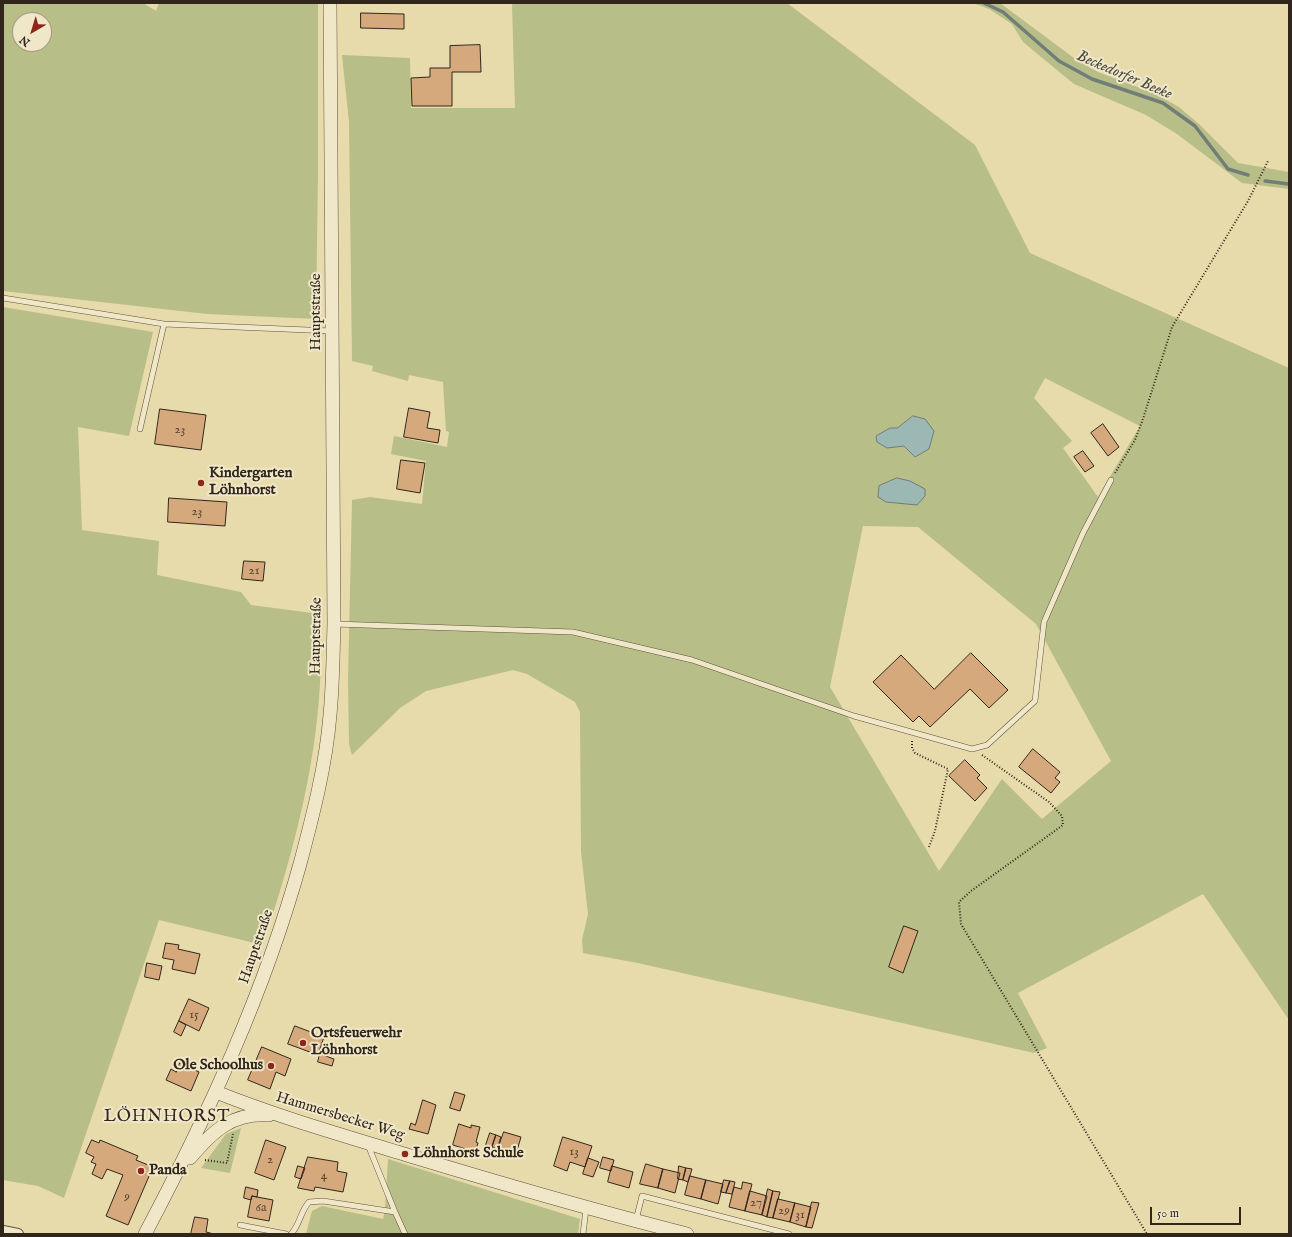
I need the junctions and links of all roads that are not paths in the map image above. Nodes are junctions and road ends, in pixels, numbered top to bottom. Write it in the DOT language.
graph roads {
  1 [pos="330,3"];
  2 [pos="3,298"];
  3 [pos="164,324"];
  4 [pos="333,331"];
  5 [pos="140,428"];
  6 [pos="1111,480"];
  7 [pos="334,624"];
  8 [pos="216,1092"];
  9 [pos="278,1115"];
  10 [pos="368,1143"];
  11 [pos="185,1162"];
  12 [pos="586,1209"];
  13 [pos="395,1212"];
  14 [pos="635,1221"];
  15 [pos="240,1225"];
  16 [pos="3,1231"];
  17 [pos="18,1234"];
  18 [pos="145,1234"];
  19 [pos="286,1234"];
  20 [pos="291,1234"];
  21 [pos="405,1234"];
  22 [pos="583,1234"];
  23 [pos="687,1234"];
  24 [pos="789,1234"];
  1 -- 4 [label="street, Hauptstraße"];
  2 -- 3 [label="lane"];
  3 -- 4 [label="lane"];
  3 -- 5 [label="lane"];
  4 -- 7 [label="street, Hauptstraße"];
  6 -- 7 [label="lane"];
  7 -- 8 [label="street, Hauptstraße"];
  8 -- 9 [label="street, Hammersbecker Weg"];
  8 -- 11 [label="street, Hauptstraße"];
  9 -- 10 [label="street, Hammersbecker Weg"];
  9 -- 11 [label="street"];
  10 -- 12 [label="street, Hammersbecker Weg"];
  10 -- 13 [label="lane"];
  11 -- 18 [label="street, Hauptstraße"];
  12 -- 14 [label="street, Hammersbecker Weg"];
  12 -- 22 [label="lane"];
  13 -- 20 [label="lane"];
  13 -- 21 [label="lane"];
  14 -- 23 [label="street, Hammersbecker Weg"];
  14 -- 24 [label="lane"];
  15 -- 19 [label="lane"];
  16 -- 17 [label="street"];
}
